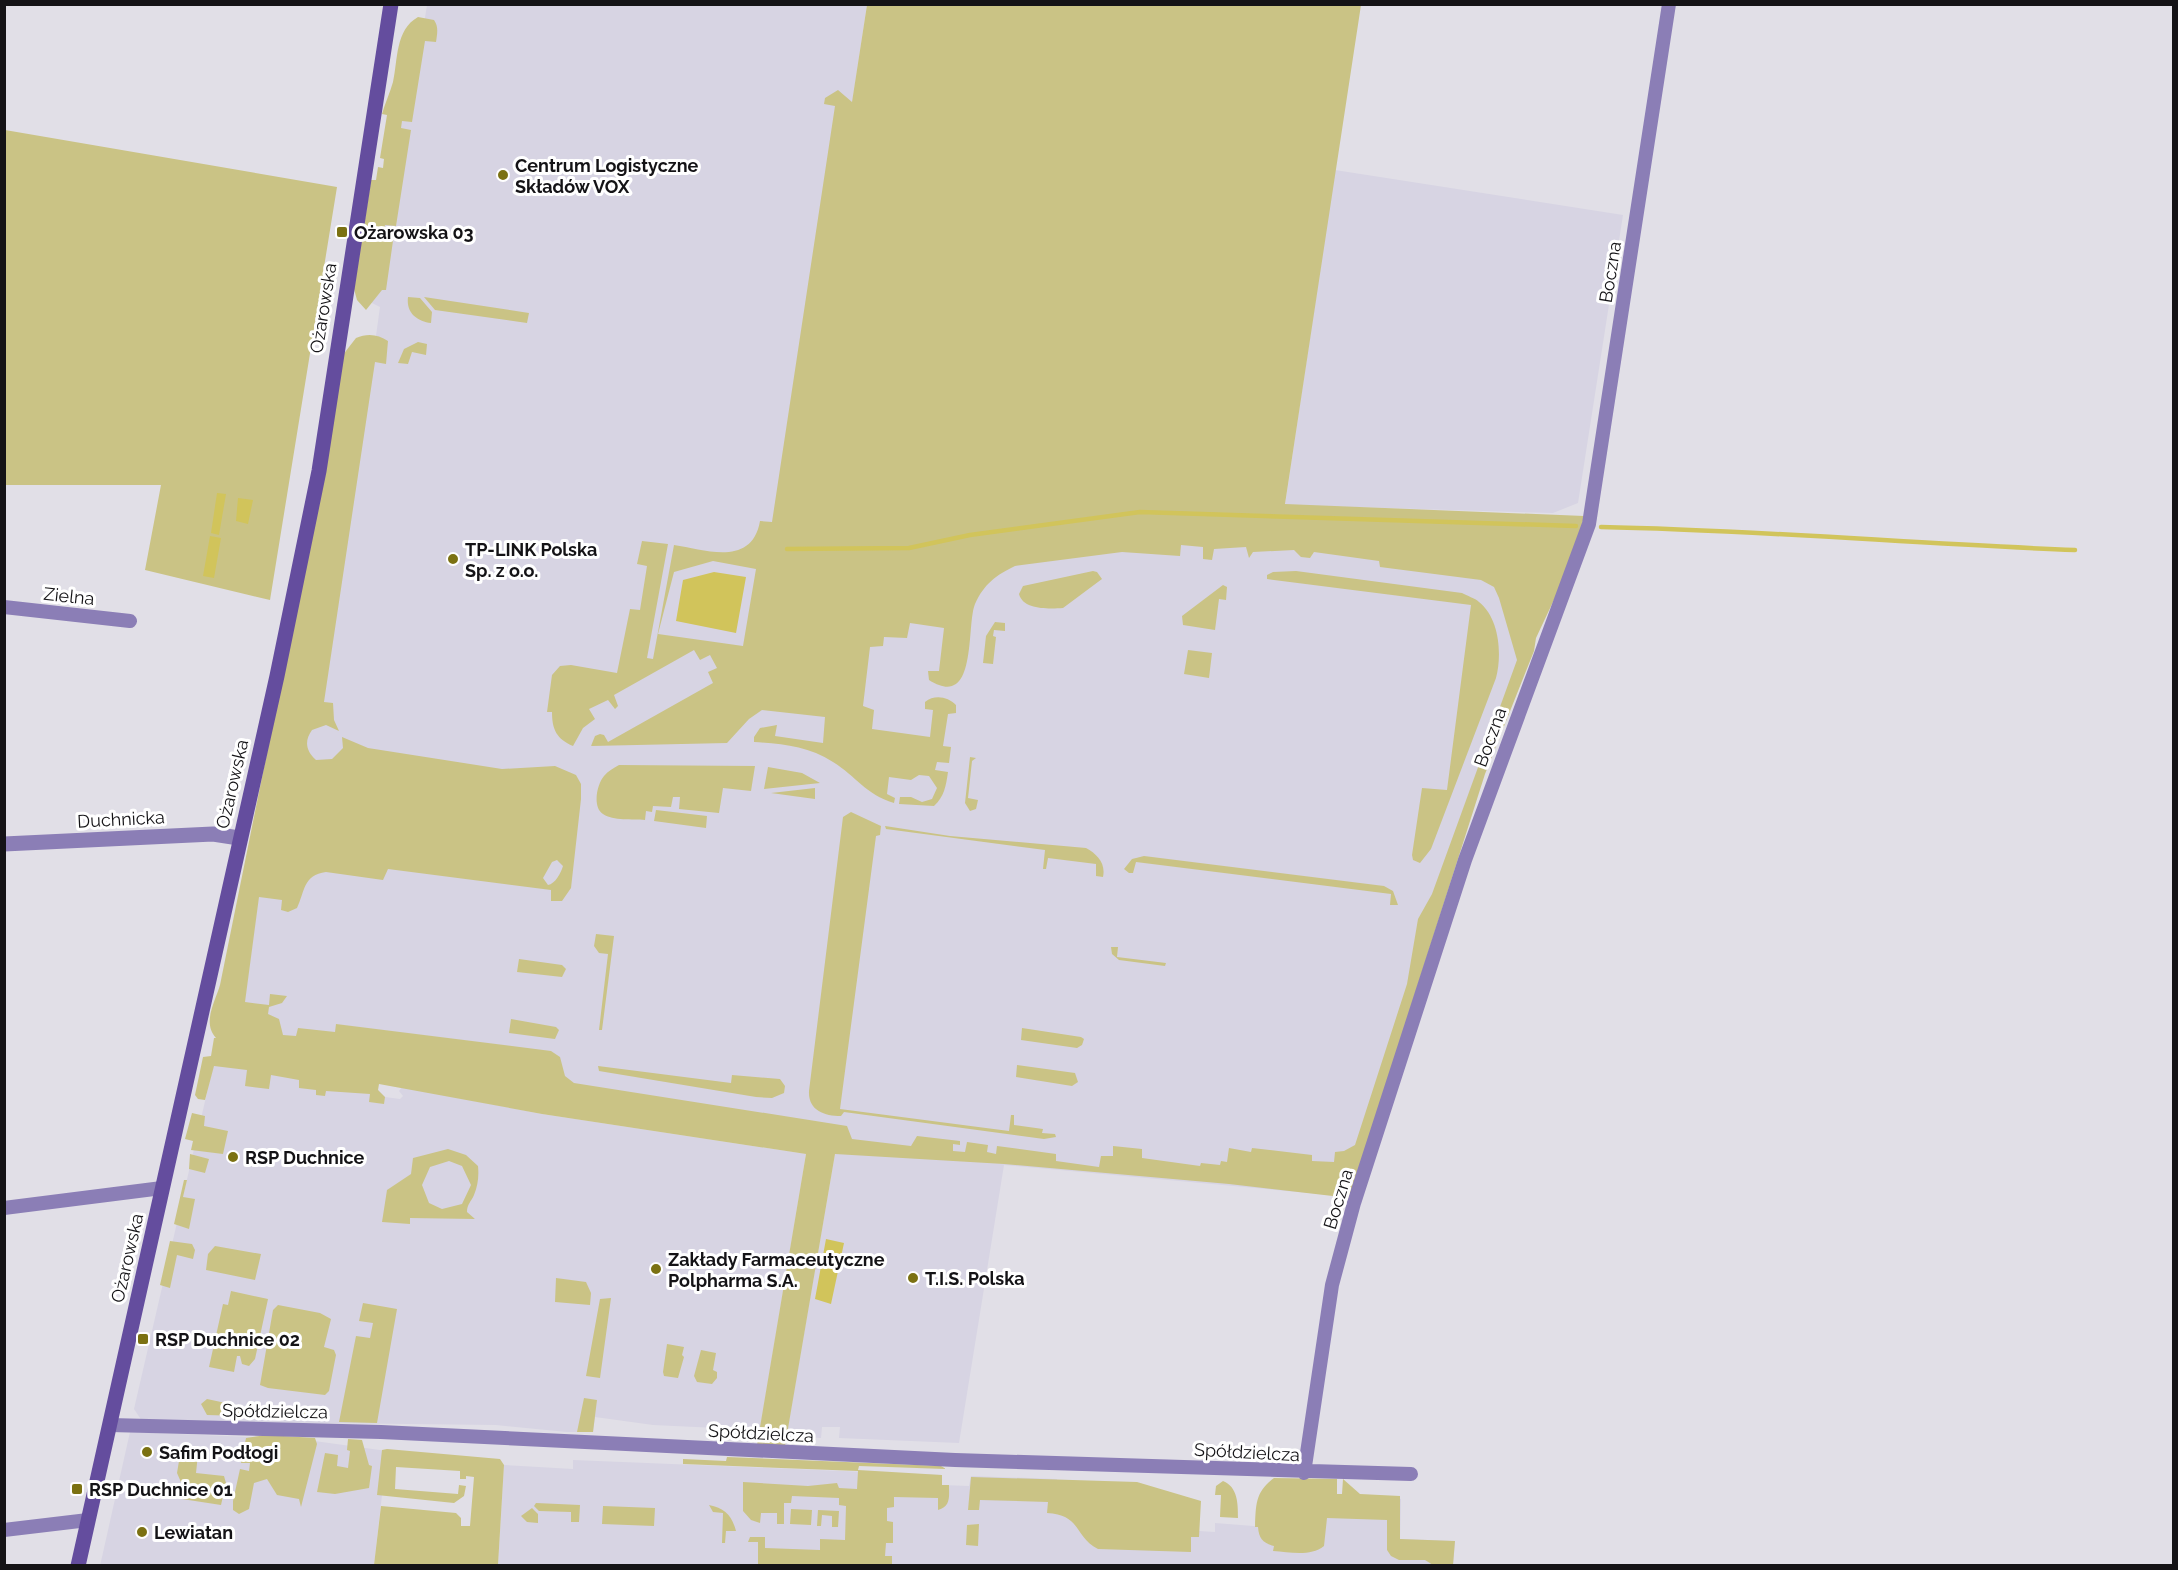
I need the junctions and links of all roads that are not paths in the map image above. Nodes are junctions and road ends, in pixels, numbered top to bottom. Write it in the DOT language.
graph roads {
  1 [pos="391,4"];
  2 [pos="1669,4"];
  3 [pos="4,607"];
  4 [pos="130,621"];
  5 [pos="239,838"];
  6 [pos="4,844"];
  7 [pos="162,1188"];
  8 [pos="4,1208"];
  9 [pos="110,1425"];
  10 [pos="1304,1473"];
  11 [pos="1411,1474"];
  12 [pos="88,1520"];
  13 [pos="4,1530"];
  14 [pos="78,1566"];
  1 -- 5 [label="main road, Ożarowska"];
  2 -- 10 [label="street, Boczna"];
  3 -- 4 [label="street, Zielna"];
  5 -- 6 [label="street, Duchnicka"];
  5 -- 7 [label="main road, Ożarowska"];
  7 -- 8 [label="street"];
  7 -- 9 [label="main road, Ożarowska"];
  9 -- 10 [label="street, Spółdzielcza"];
  9 -- 12 [label="main road, Ożarowska"];
  10 -- 11 [label="street, Spółdzielcza"];
  12 -- 13 [label="street"];
  12 -- 14 [label="main road, Ożarowska"];
}
